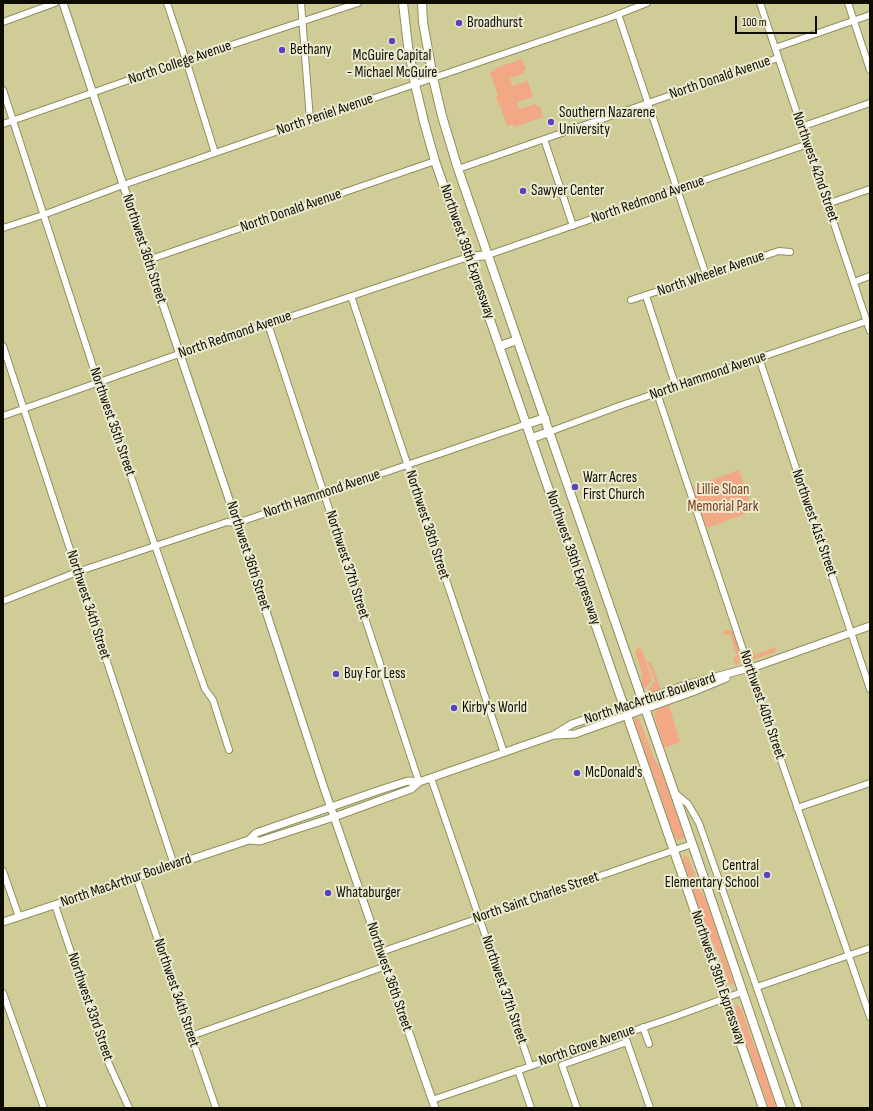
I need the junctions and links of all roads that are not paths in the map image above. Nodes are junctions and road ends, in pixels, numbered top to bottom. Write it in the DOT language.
graph roads {
  1 [pos="55,3"];
  2 [pos="63,3"];
  3 [pos="167,3"];
  4 [pos="301,3"];
  5 [pos="358,3"];
  6 [pos="403,3"];
  7 [pos="422,3"];
  8 [pos="646,3"];
  9 [pos="760,3"];
  10 [pos="848,3"];
  11 [pos="618,14"];
  12 [pos="870,15"];
  13 [pos="853,20"];
  14 [pos="302,21"];
  15 [pos="3,22"];
  16 [pos="775,48"];
  17 [pos="778,58"];
  18 [pos="186,60"];
  19 [pos="870,70"];
  20 [pos="433,78"];
  21 [pos="415,84"];
  22 [pos="3,90"];
  23 [pos="93,93"];
  24 [pos="648,103"];
  25 [pos="870,103"];
  26 [pos="310,120"];
  27 [pos="13,121"];
  28 [pos="3,124"];
  29 [pos="802,127"];
  30 [pos="544,140"];
  31 [pos="808,144"];
  32 [pos="215,153"];
  33 [pos="435,161"];
  34 [pos="458,169"];
  35 [pos="123,185"];
  36 [pos="677,189"];
  37 [pos="870,189"];
  38 [pos="828,204"];
  39 [pos="43,215"];
  40 [pos="573,226"];
  41 [pos="3,228"];
  42 [pos="790,252"];
  43 [pos="488,255"];
  44 [pos="468,256"];
  45 [pos="148,260"];
  46 [pos="706,275"];
  47 [pos="870,276"];
  48 [pos="854,282"];
  49 [pos="351,296"];
  50 [pos="646,296"];
  51 [pos="631,300"];
  52 [pos="867,321"];
  53 [pos="268,324"];
  54 [pos="870,330"];
  55 [pos="517,340"];
  56 [pos="3,346"];
  57 [pos="500,346"];
  58 [pos="180,354"];
  59 [pos="759,358"];
  60 [pos="98,382"];
  61 [pos="676,387"];
  62 [pos="657,393"];
  63 [pos="24,409"];
  64 [pos="3,416"];
  65 [pos="545,418"];
  66 [pos="527,424"];
  67 [pos="549,432"];
  68 [pos="532,438"];
  69 [pos="407,465"];
  70 [pos="323,493"];
  71 [pos="237,523"];
  72 [pos="155,547"];
  73 [pos="77,572"];
  74 [pos="3,599"];
  75 [pos="870,626"];
  76 [pos="851,633"];
  77 [pos="749,668"];
  78 [pos="870,689"];
  79 [pos="642,700"];
  80 [pos="624,706"];
  81 [pos="645,709"];
  82 [pos="628,716"];
  83 [pos="554,736"];
  84 [pos="229,750"];
  85 [pos="504,753"];
  86 [pos="431,778"];
  87 [pos="419,782"];
  88 [pos="870,783"];
  89 [pos="674,793"];
  90 [pos="331,806"];
  91 [pos="797,808"];
  92 [pos="334,817"];
  93 [pos="249,840"];
  94 [pos="692,844"];
  95 [pos="674,849"];
  96 [pos="174,865"];
  97 [pos="3,871"];
  98 [pos="136,878"];
  99 [pos="55,905"];
  100 [pos="19,917"];
  101 [pos="478,918"];
  102 [pos="3,922"];
  103 [pos="870,948"];
  104 [pos="381,952"];
  105 [pos="848,955"];
  106 [pos="386,966"];
  107 [pos="757,987"];
  108 [pos="742,992"];
  109 [pos="3,993"];
  110 [pos="725,998"];
  111 [pos="870,1017"];
  112 [pos="643,1027"];
  113 [pos="624,1034"];
  114 [pos="191,1036"];
  115 [pos="627,1042"];
  116 [pos="649,1044"];
  117 [pos="559,1055"];
  118 [pos="530,1065"];
  119 [pos="562,1065"];
  120 [pos="518,1070"];
  121 [pos="432,1100"];
  122 [pos="44,1108"];
  123 [pos="129,1108"];
  124 [pos="216,1108"];
  125 [pos="435,1108"];
  126 [pos="531,1108"];
  127 [pos="578,1108"];
  128 [pos="650,1108"];
  129 [pos="763,1108"];
  130 [pos="782,1108"];
  131 [pos="799,1108"];
  1 -- 15 [label="street"];
  2 -- 23 [label="main road, Northwest 36th Street"];
  3 -- 18 [label="street"];
  4 -- 14 [label="street"];
  5 -- 14 [label="street, North College Avenue"];
  6 -- 21 [label="highway, Northwest 39th Expressway"];
  7 -- 20 [label="highway, Northwest 39th Expressway"];
  8 -- 11 [label="street, North Peniel Avenue"];
  9 -- 16 [label="street, Northwest 42nd Street"];
  10 -- 13 [label="street"];
  11 -- 20 [label="street, North Peniel Avenue"];
  11 -- 24 [label="street"];
  12 -- 13 [label="street, North Donald Avenue"];
  13 -- 16 [label="street, North Donald Avenue"];
  13 -- 19 [label="street"];
  14 -- 18 [label="street, North College Avenue"];
  14 -- 26 [label="street"];
  16 -- 17 [label="street, Northwest 42nd Street"];
  17 -- 24 [label="street, North Donald Avenue"];
  17 -- 29 [label="street, Northwest 42nd Street"];
  18 -- 23 [label="street, North College Avenue"];
  18 -- 32 [label="street"];
  20 -- 21 [label="street, North Peniel Avenue"];
  20 -- 34 [label="highway, Northwest 39th Expressway"];
  21 -- 26 [label="street, North Peniel Avenue"];
  21 -- 33 [label="highway, Northwest 39th Expressway"];
  22 -- 27 [label="street, Northwest 35th Street"];
  23 -- 27 [label="street, North College Avenue"];
  23 -- 35 [label="main road, Northwest 36th Street"];
  24 -- 30 [label="street, North Donald Avenue"];
  24 -- 36 [label="street"];
  25 -- 29 [label="street"];
  26 -- 32 [label="street, North Peniel Avenue"];
  27 -- 28 [label="street, North College Avenue"];
  27 -- 39 [label="street, Northwest 35th Street"];
  29 -- 31 [label="street, Northwest 42nd Street"];
  30 -- 34 [label="street, North Donald Avenue"];
  30 -- 40 [label="street"];
  31 -- 36 [label="street, North Redmond Avenue"];
  31 -- 38 [label="street, Northwest 42nd Street"];
  32 -- 35 [label="street, North Peniel Avenue"];
  33 -- 44 [label="highway, Northwest 39th Expressway"];
  33 -- 45 [label="street, North Donald Avenue"];
  34 -- 43 [label="highway, Northwest 39th Expressway"];
  35 -- 39 [label="street, North Peniel Avenue"];
  35 -- 45 [label="main road, Northwest 36th Street"];
  36 -- 40 [label="street, North Redmond Avenue"];
  36 -- 46 [label="street"];
  37 -- 38 [label="street"];
  38 -- 48 [label="street, Northwest 42nd Street"];
  39 -- 41 [label="street, North Peniel Avenue"];
  39 -- 60 [label="street, Northwest 35th Street"];
  40 -- 43 [label="street, North Redmond Avenue"];
  42 -- 46 [label="street, North Wheeler Avenue"];
  43 -- 44 [label="highway"];
  43 -- 55 [label="highway, Northwest 39th Expressway"];
  44 -- 49 [label="street, North Redmond Avenue"];
  44 -- 57 [label="highway, Northwest 39th Expressway"];
  45 -- 58 [label="main road, Northwest 36th Street"];
  46 -- 50 [label="street, North Wheeler Avenue"];
  47 -- 48 [label="street"];
  48 -- 52 [label="street, Northwest 42nd Street"];
  49 -- 53 [label="street, North Redmond Avenue"];
  49 -- 69 [label="street, Northwest 38th Street"];
  50 -- 51 [label="street, North Wheeler Avenue"];
  50 -- 61 [label="street"];
  52 -- 54 [label="street, Northwest 42nd Street"];
  52 -- 59 [label="street, North Hammond Avenue"];
  53 -- 58 [label="street, North Redmond Avenue"];
  53 -- 70 [label="street, Northwest 37th Street"];
  55 -- 57 [label="highway"];
  55 -- 65 [label="highway, Northwest 39th Expressway"];
  56 -- 63 [label="street, Northwest 34th Street"];
  57 -- 66 [label="highway, Northwest 39th Expressway"];
  58 -- 60 [label="street, North Redmond Avenue"];
  58 -- 71 [label="main road, Northwest 36th Street"];
  59 -- 61 [label="street, North Hammond Avenue"];
  59 -- 76 [label="street, Northwest 41st Street"];
  60 -- 63 [label="street, North Redmond Avenue"];
  60 -- 72 [label="street, Northwest 35th Street"];
  61 -- 62 [label="street, North Hammond Avenue"];
  62 -- 67 [label="street, North Hammond Avenue"];
  62 -- 77 [label="street, Northwest 40th Street"];
  63 -- 64 [label="street, North Redmond Avenue"];
  63 -- 73 [label="street, Northwest 34th Street"];
  65 -- 66 [label="highway"];
  65 -- 67 [label="highway, Northwest 39th Expressway"];
  66 -- 68 [label="highway, Northwest 39th Expressway"];
  66 -- 69 [label="street, North Hammond Avenue"];
  67 -- 68 [label="highway"];
  67 -- 79 [label="highway, Northwest 39th Expressway"];
  68 -- 80 [label="highway, Northwest 39th Expressway"];
  69 -- 70 [label="street, North Hammond Avenue"];
  69 -- 85 [label="street, Northwest 38th Street"];
  70 -- 71 [label="street, North Hammond Avenue"];
  70 -- 87 [label="street, Northwest 37th Street"];
  71 -- 72 [label="street, North Hammond Avenue"];
  71 -- 90 [label="main road, Northwest 36th Street"];
  72 -- 73 [label="street, North Hammond Avenue"];
  72 -- 84 [label="street, Northwest 35th Street"];
  73 -- 74 [label="street, North Hammond Avenue"];
  73 -- 96 [label="street, Northwest 34th Street"];
  75 -- 76 [label="main road, North MacArthur Boulevard"];
  76 -- 77 [label="main road, North MacArthur Boulevard"];
  76 -- 78 [label="street, Northwest 41st Street"];
  77 -- 79 [label="main road, North MacArthur Boulevard"];
  77 -- 81 [label="main road, North MacArthur Boulevard"];
  77 -- 91 [label="street, Northwest 40th Street"];
  79 -- 80 [label="main road, North MacArthur Boulevard"];
  79 -- 81 [label="highway, Northwest 39th Expressway"];
  80 -- 82 [label="highway, Northwest 39th Expressway"];
  80 -- 83 [label="main road, North MacArthur Boulevard"];
  81 -- 82 [label="main road, North MacArthur Boulevard"];
  81 -- 89 [label="highway, Northwest 39th Expressway"];
  82 -- 83 [label="main road, North MacArthur Boulevard"];
  82 -- 95 [label="highway, Northwest 39th Expressway"];
  83 -- 85 [label="main road, North MacArthur Boulevard"];
  85 -- 86 [label="main road, North MacArthur Boulevard"];
  86 -- 87 [label="main road, North MacArthur Boulevard"];
  86 -- 101 [label="street, Northwest 37th Street"];
  87 -- 90 [label="main road, North MacArthur Boulevard"];
  87 -- 92 [label="main road, North MacArthur Boulevard"];
  88 -- 91 [label="street"];
  89 -- 94 [label="highway, Northwest 39th Expressway"];
  89 -- 107 [label="street"];
  90 -- 92 [label="main road, Northwest 36th Street"];
  90 -- 93 [label="main road, North MacArthur Boulevard"];
  91 -- 105 [label="street, Northwest 40th Street"];
  92 -- 93 [label="main road, North MacArthur Boulevard"];
  92 -- 104 [label="main road, Northwest 36th Street"];
  93 -- 96 [label="main road, North MacArthur Boulevard"];
  94 -- 95 [label="street, North Saint Charles Street"];
  94 -- 108 [label="highway, Northwest 39th Expressway"];
  95 -- 101 [label="street, North Saint Charles Street"];
  95 -- 110 [label="highway, Northwest 39th Expressway"];
  96 -- 98 [label="main road, North MacArthur Boulevard"];
  97 -- 100 [label="street"];
  98 -- 99 [label="main road, North MacArthur Boulevard"];
  98 -- 114 [label="street, Northwest 34th Street"];
  99 -- 100 [label="main road, North MacArthur Boulevard"];
  99 -- 123 [label="street, Northwest 33rd Street"];
  100 -- 102 [label="main road, North MacArthur Boulevard"];
  101 -- 104 [label="street, North Saint Charles Street"];
  101 -- 118 [label="street, Northwest 37th Street"];
  103 -- 105 [label="street"];
  104 -- 106 [label="main road, Northwest 36th Street"];
  105 -- 107 [label="street"];
  105 -- 111 [label="street, Northwest 40th Street"];
  106 -- 114 [label="street"];
  106 -- 121 [label="main road, Northwest 36th Street"];
  107 -- 131 [label="street"];
  108 -- 110 [label="street, North Grove Avenue"];
  108 -- 130 [label="highway, Northwest 39th Expressway"];
  109 -- 122 [label="street"];
  110 -- 112 [label="street, North Grove Avenue"];
  110 -- 129 [label="highway, Northwest 39th Expressway"];
  112 -- 113 [label="street, North Grove Avenue"];
  112 -- 116 [label="street"];
  113 -- 115 [label="street"];
  113 -- 117 [label="street, North Grove Avenue"];
  114 -- 124 [label="street, Northwest 34th Street"];
  115 -- 119 [label="street"];
  115 -- 128 [label="street"];
  117 -- 118 [label="street, North Grove Avenue"];
  117 -- 119 [label="street"];
  118 -- 120 [label="street, North Grove Avenue"];
  119 -- 127 [label="street"];
  120 -- 121 [label="street, North Grove Avenue"];
  120 -- 126 [label="street"];
  121 -- 125 [label="main road, Northwest 36th Street"];
}
